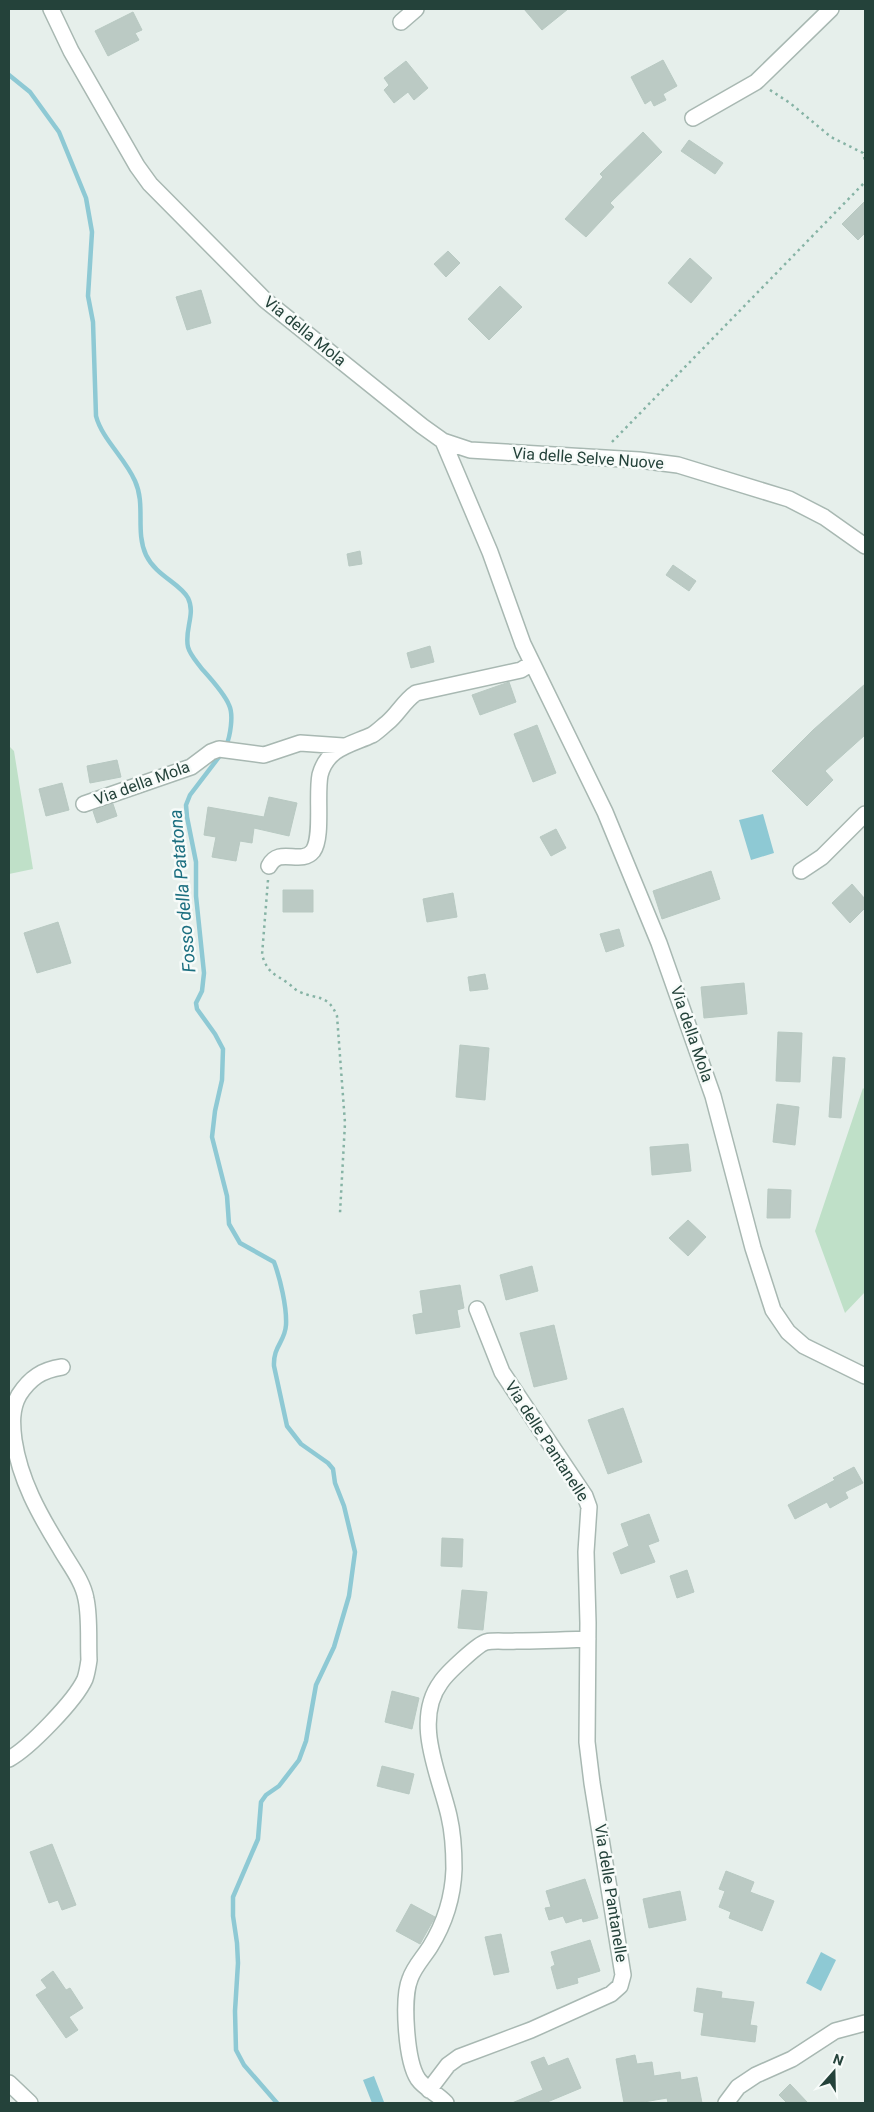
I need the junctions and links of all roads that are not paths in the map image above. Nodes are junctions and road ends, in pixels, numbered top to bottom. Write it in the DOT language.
graph roads {
  1 [pos="51,9"];
  2 [pos="416,9"];
  3 [pos="831,9"];
  4 [pos="401,22"];
  5 [pos="693,118"];
  6 [pos="443,441"];
  7 [pos="865,546"];
  8 [pos="532,663"];
  9 [pos="343,746"];
  10 [pos="84,804"];
  11 [pos="865,814"];
  12 [pos="270,866"];
  13 [pos="801,871"];
  14 [pos="477,1309"];
  15 [pos="62,1367"];
  16 [pos="865,1376"];
  17 [pos="588,1639"];
  18 [pos="9,1759"];
  19 [pos="865,2023"];
  20 [pos="9,2083"];
  21 [pos="429,2090"];
  22 [pos="30,2103"];
  23 [pos="446,2103"];
  24 [pos="726,2103"];
  1 -- 6 [label="street, Via della Mola"];
  2 -- 4 [label="street"];
  3 -- 5 [label="street"];
  6 -- 7 [label="street, Via delle Selve Nuove"];
  6 -- 8 [label="street, Via della Mola"];
  8 -- 9 [label="street, Via della Mola"];
  8 -- 16 [label="street, Via della Mola"];
  9 -- 10 [label="street, Via della Mola"];
  9 -- 12 [label="street, Via della Mola"];
  11 -- 13 [label="street"];
  14 -- 17 [label="street, Via delle Pantanelle"];
  15 -- 18 [label="street"];
  17 -- 21 [label="street, Via delle Pantanelle"];
  17 -- 21 [label="street"];
  19 -- 24 [label="street"];
  20 -- 22 [label="street"];
  21 -- 23 [label="street"];
}
